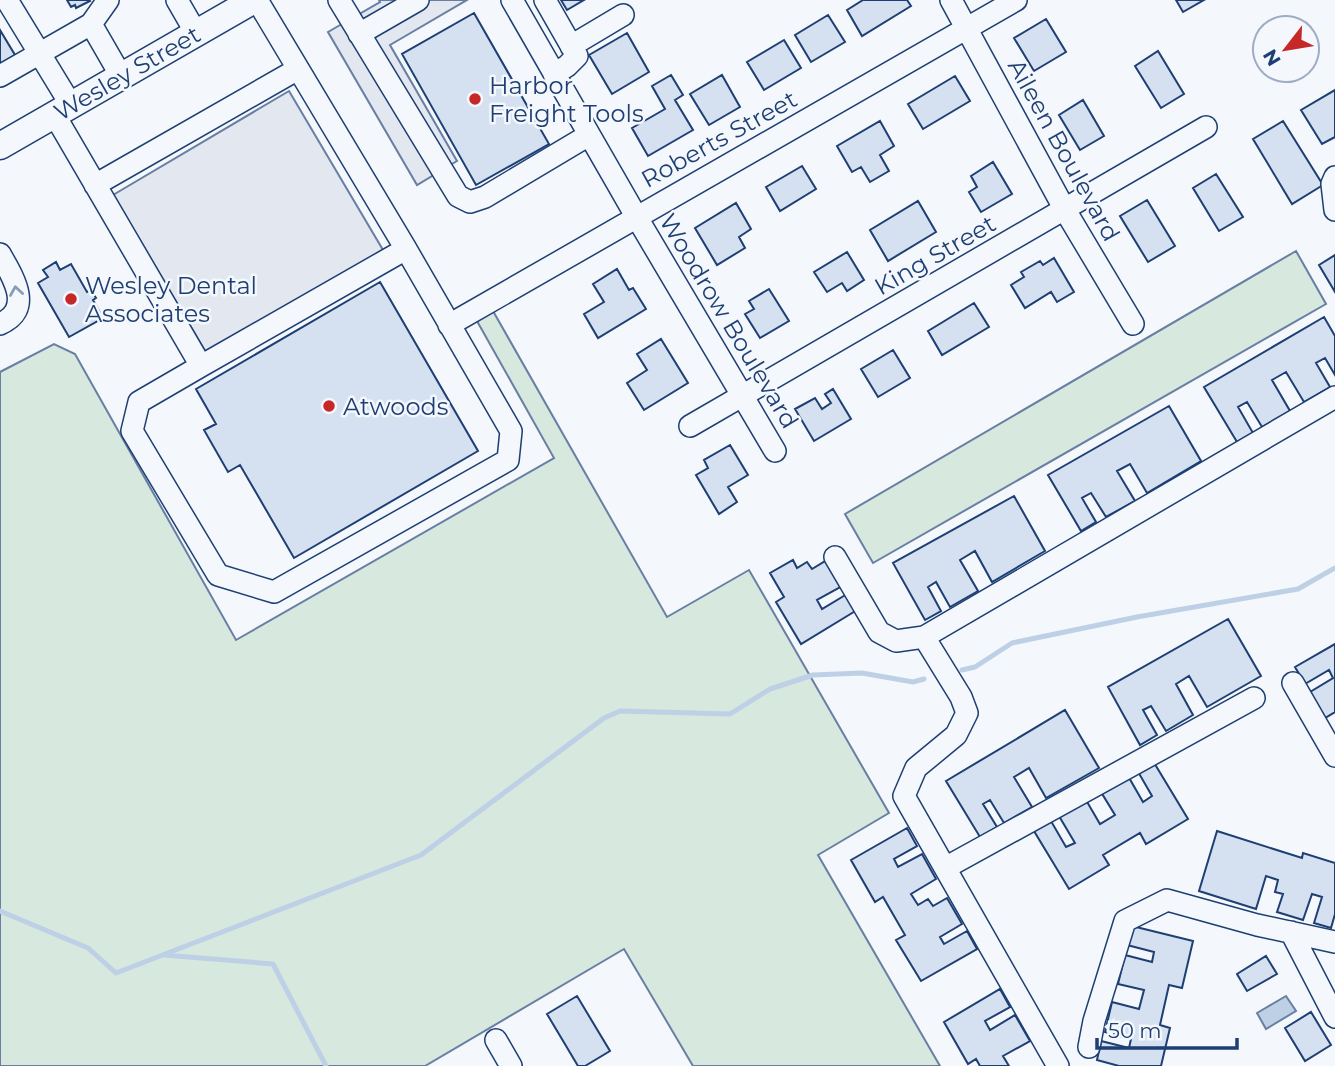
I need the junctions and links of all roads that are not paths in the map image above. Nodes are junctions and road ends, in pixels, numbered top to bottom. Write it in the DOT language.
graph roads {
  1 [pos="7,0"];
  2 [pos="108,0"];
  3 [pos="177,0"];
  4 [pos="255,0"];
  5 [pos="339,0"];
  6 [pos="418,0"];
  7 [pos="512,0"];
  8 [pos="545,0"];
  9 [pos="951,0"];
  10 [pos="1016,0"];
  11 [pos="623,15"];
  12 [pos="91,24"];
  13 [pos="968,29"];
  14 [pos="196,33"];
  15 [pos="359,33"];
  16 [pos="571,45"];
  17 [pos="541,50"];
  18 [pos="39,53"];
  19 [pos="298,69"];
  20 [pos="554,74"];
  21 [pos="0,75"];
  22 [pos="121,76"];
  23 [pos="62,110"];
  24 [pos="1206,127"];
  25 [pos="589,135"];
  26 [pos="0,146"];
  27 [pos="1335,177"];
  28 [pos="95,185"];
  29 [pos="1065,210"];
  30 [pos="1335,210"];
  31 [pos="636,216"];
  32 [pos="406,249"];
  33 [pos="0,254"];
  34 [pos="0,324"];
  35 [pos="1133,324"];
  36 [pos="449,325"];
  37 [pos="201,366"];
  38 [pos="743,396"];
  39 [pos="1335,397"];
  40 [pos="690,426"];
  41 [pos="775,451"];
  42 [pos="835,557"];
  43 [pos="924,637"];
  44 [pos="1293,683"];
  45 [pos="1254,698"];
  46 [pos="1335,756"];
  47 [pos="945,868"];
  48 [pos="1291,932"];
  49 [pos="1335,942"];
  50 [pos="1335,1017"];
  51 [pos="496,1040"];
  52 [pos="1089,1047"];
  53 [pos="511,1066"];
  54 [pos="1058,1066"];
  1 -- 18 [label="street"];
  2 -- 12 [label="street"];
  3 -- 14 [label="street"];
  4 -- 14 [label="main road, Wesley Street"];
  4 -- 19 [label="street"];
  5 -- 15 [label="street"];
  6 -- 15 [label="street"];
  7 -- 17 [label="street, Woodrow Boulevard"];
  8 -- 16 [label="street"];
  9 -- 13 [label="street, Aileen Boulevard"];
  10 -- 13 [label="street, Roberts Street"];
  11 -- 16 [label="street"];
  12 -- 18 [label="street"];
  12 -- 22 [label="street"];
  13 -- 29 [label="street, Aileen Boulevard"];
  13 -- 31 [label="street, Roberts Street"];
  14 -- 22 [label="main road, Wesley Street"];
  15 -- 25 [label="street"];
  16 -- 17 [label="street"];
  16 -- 20 [label="street"];
  17 -- 20 [label="street, Woodrow Boulevard"];
  18 -- 21 [label="street"];
  18 -- 23 [label="street"];
  19 -- 28 [label="street"];
  19 -- 32 [label="street"];
  20 -- 25 [label="street, Woodrow Boulevard"];
  22 -- 23 [label="main road, Wesley Street"];
  23 -- 26 [label="main road, Wesley Street"];
  23 -- 28 [label="street"];
  24 -- 29 [label="street, King Street"];
  25 -- 31 [label="street, Woodrow Boulevard"];
  27 -- 30 [label="street"];
  28 -- 37 [label="street"];
  29 -- 35 [label="street, Aileen Boulevard"];
  29 -- 38 [label="street, King Street"];
  31 -- 36 [label="street, Roberts Street"];
  31 -- 38 [label="street, Woodrow Boulevard"];
  32 -- 36 [label="street"];
  32 -- 37 [label="street"];
  34 -- 33 [label="street, one-way"];
  36 -- 37 [label="street"];
  38 -- 40 [label="street, King Street"];
  38 -- 41 [label="street, Woodrow Boulevard"];
  39 -- 43 [label="street"];
  42 -- 43 [label="street"];
  43 -- 47 [label="street"];
  44 -- 46 [label="street"];
  45 -- 47 [label="street"];
  47 -- 54 [label="street"];
  48 -- 49 [label="street"];
  48 -- 50 [label="street"];
  48 -- 52 [label="street"];
  51 -- 53 [label="street"];
}
